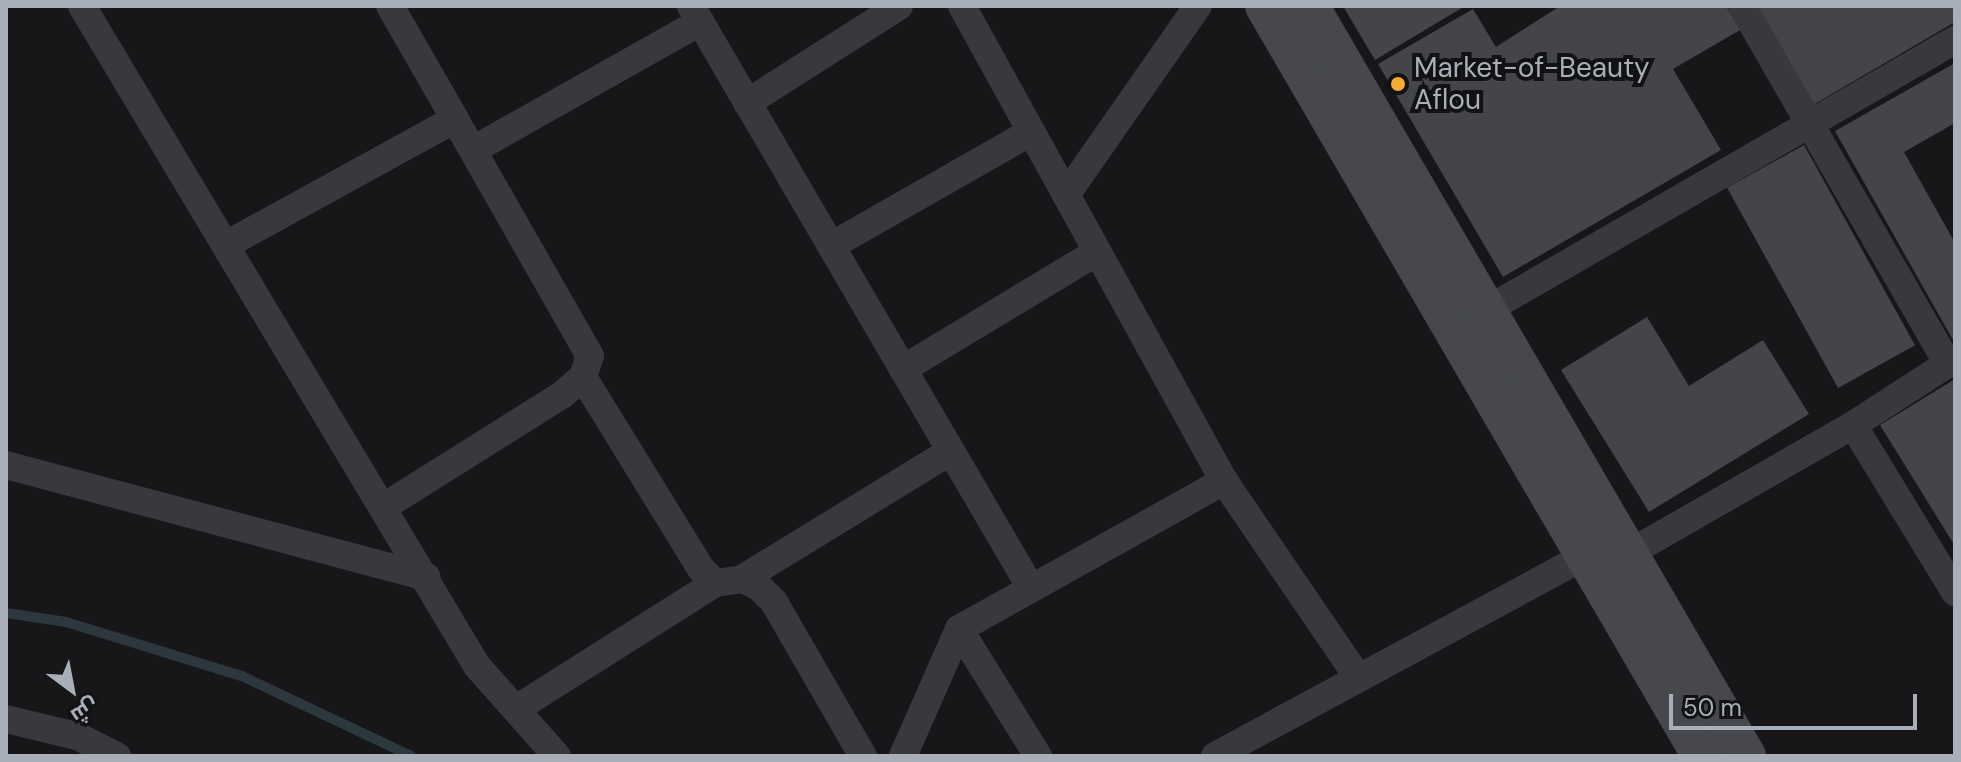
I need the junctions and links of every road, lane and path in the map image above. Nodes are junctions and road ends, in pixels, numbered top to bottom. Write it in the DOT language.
graph roads {
  1 [pos="82,6"];
  2 [pos="390,6"];
  3 [pos="899,6"];
  4 [pos="962,6"];
  5 [pos="1198,6"];
  6 [pos="1265,6"];
  7 [pos="1309,6"];
  8 [pos="1742,6"];
  9 [pos="695,14"];
  10 [pos="1955,40"];
  11 [pos="747,103"];
  12 [pos="455,119"];
  13 [pos="1808,123"];
  14 [pos="1031,132"];
  15 [pos="473,150"];
  16 [pos="1066,195"];
  17 [pos="226,245"];
  18 [pos="831,246"];
  19 [pos="1097,252"];
  20 [pos="1485,311"];
  21 [pos="1952,362"];
  22 [pos="903,369"];
  23 [pos="583,377"];
  24 [pos="1853,425"];
  25 [pos="951,451"];
  26 [pos="6,465"];
  27 [pos="1224,481"];
  28 [pos="385,506"];
  29 [pos="1601,562"];
  30 [pos="426,577"];
  31 [pos="728,581"];
  32 [pos="1031,588"];
  33 [pos="1955,592"];
  34 [pos="959,629"];
  35 [pos="1357,676"];
  36 [pos="516,709"];
  37 [pos="6,719"];
  38 [pos="1741,754"];
  39 [pos="112,755"];
  40 [pos="557,756"];
  41 [pos="863,756"];
  42 [pos="903,756"];
  43 [pos="1038,756"];
  44 [pos="1215,756"];
  45 [pos="1702,756"];
  1 -- 17 [label="street"];
  2 -- 12 [label="street"];
  3 -- 11 [label="street"];
  4 -- 14 [label="street"];
  5 -- 16 [label="street"];
  6 -- 29 [label="street"];
  7 -- 20 [label="street"];
  8 -- 13 [label="street"];
  9 -- 11 [label="street"];
  9 -- 15 [label="street"];
  10 -- 13 [label="street"];
  11 -- 18 [label="street"];
  12 -- 15 [label="street"];
  12 -- 17 [label="street"];
  13 -- 20 [label="street"];
  13 -- 21 [label="street"];
  14 -- 16 [label="street"];
  14 -- 18 [label="street"];
  15 -- 23 [label="street"];
  16 -- 19 [label="street"];
  17 -- 28 [label="street"];
  18 -- 22 [label="street"];
  19 -- 22 [label="street"];
  19 -- 27 [label="street"];
  20 -- 29 [label="street"];
  21 -- 24 [label="street"];
  22 -- 25 [label="street"];
  23 -- 28 [label="street"];
  23 -- 31 [label="street"];
  24 -- 29 [label="street"];
  24 -- 33 [label="street"];
  25 -- 31 [label="street"];
  25 -- 32 [label="street"];
  26 -- 30 [label="street"];
  27 -- 32 [label="street"];
  27 -- 35 [label="street"];
  28 -- 30 [label="street"];
  29 -- 35 [label="street"];
  29 -- 38 [label="street"];
  29 -- 45 [label="street"];
  30 -- 36 [label="street"];
  31 -- 36 [label="street"];
  31 -- 41 [label="street"];
  32 -- 34 [label="street"];
  34 -- 42 [label="street"];
  34 -- 43 [label="street"];
  35 -- 44 [label="street"];
  36 -- 40 [label="street"];
  37 -- 39 [label="street"];
}
